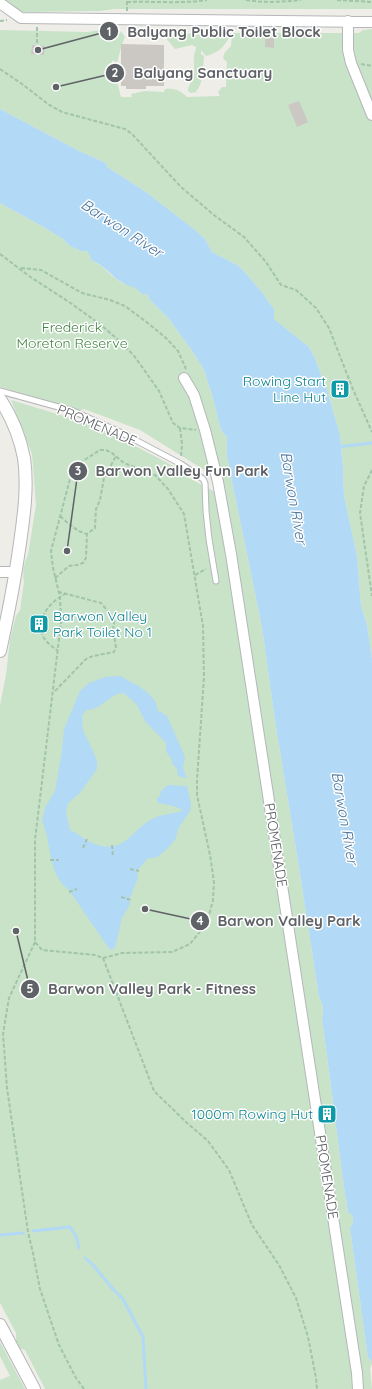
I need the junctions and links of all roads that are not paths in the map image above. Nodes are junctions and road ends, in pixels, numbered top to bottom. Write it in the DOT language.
graph roads {
  1 [pos="0,3"];
  2 [pos="348,21"];
  3 [pos="372,22"];
  4 [pos="372,114"];
  5 [pos="185,373"];
  6 [pos="0,391"];
  7 [pos="0,399"];
  8 [pos="0,572"];
  9 [pos="16,572"];
  10 [pos="216,581"];
  11 [pos="0,651"];
  12 [pos="0,1325"];
  13 [pos="34,1389"];
  14 [pos="358,1389"];
  1 -- 2 [label="street"];
  2 -- 3 [label="street"];
  2 -- 4 [label="street"];
  5 -- 14 [label="street, PROMENADE"];
  6 -- 10 [label="lane, PROMENADE"];
  7 -- 9 [label="street"];
  8 -- 9 [label="street"];
  9 -- 11 [label="street"];
  12 -- 13 [label="street"];
}
